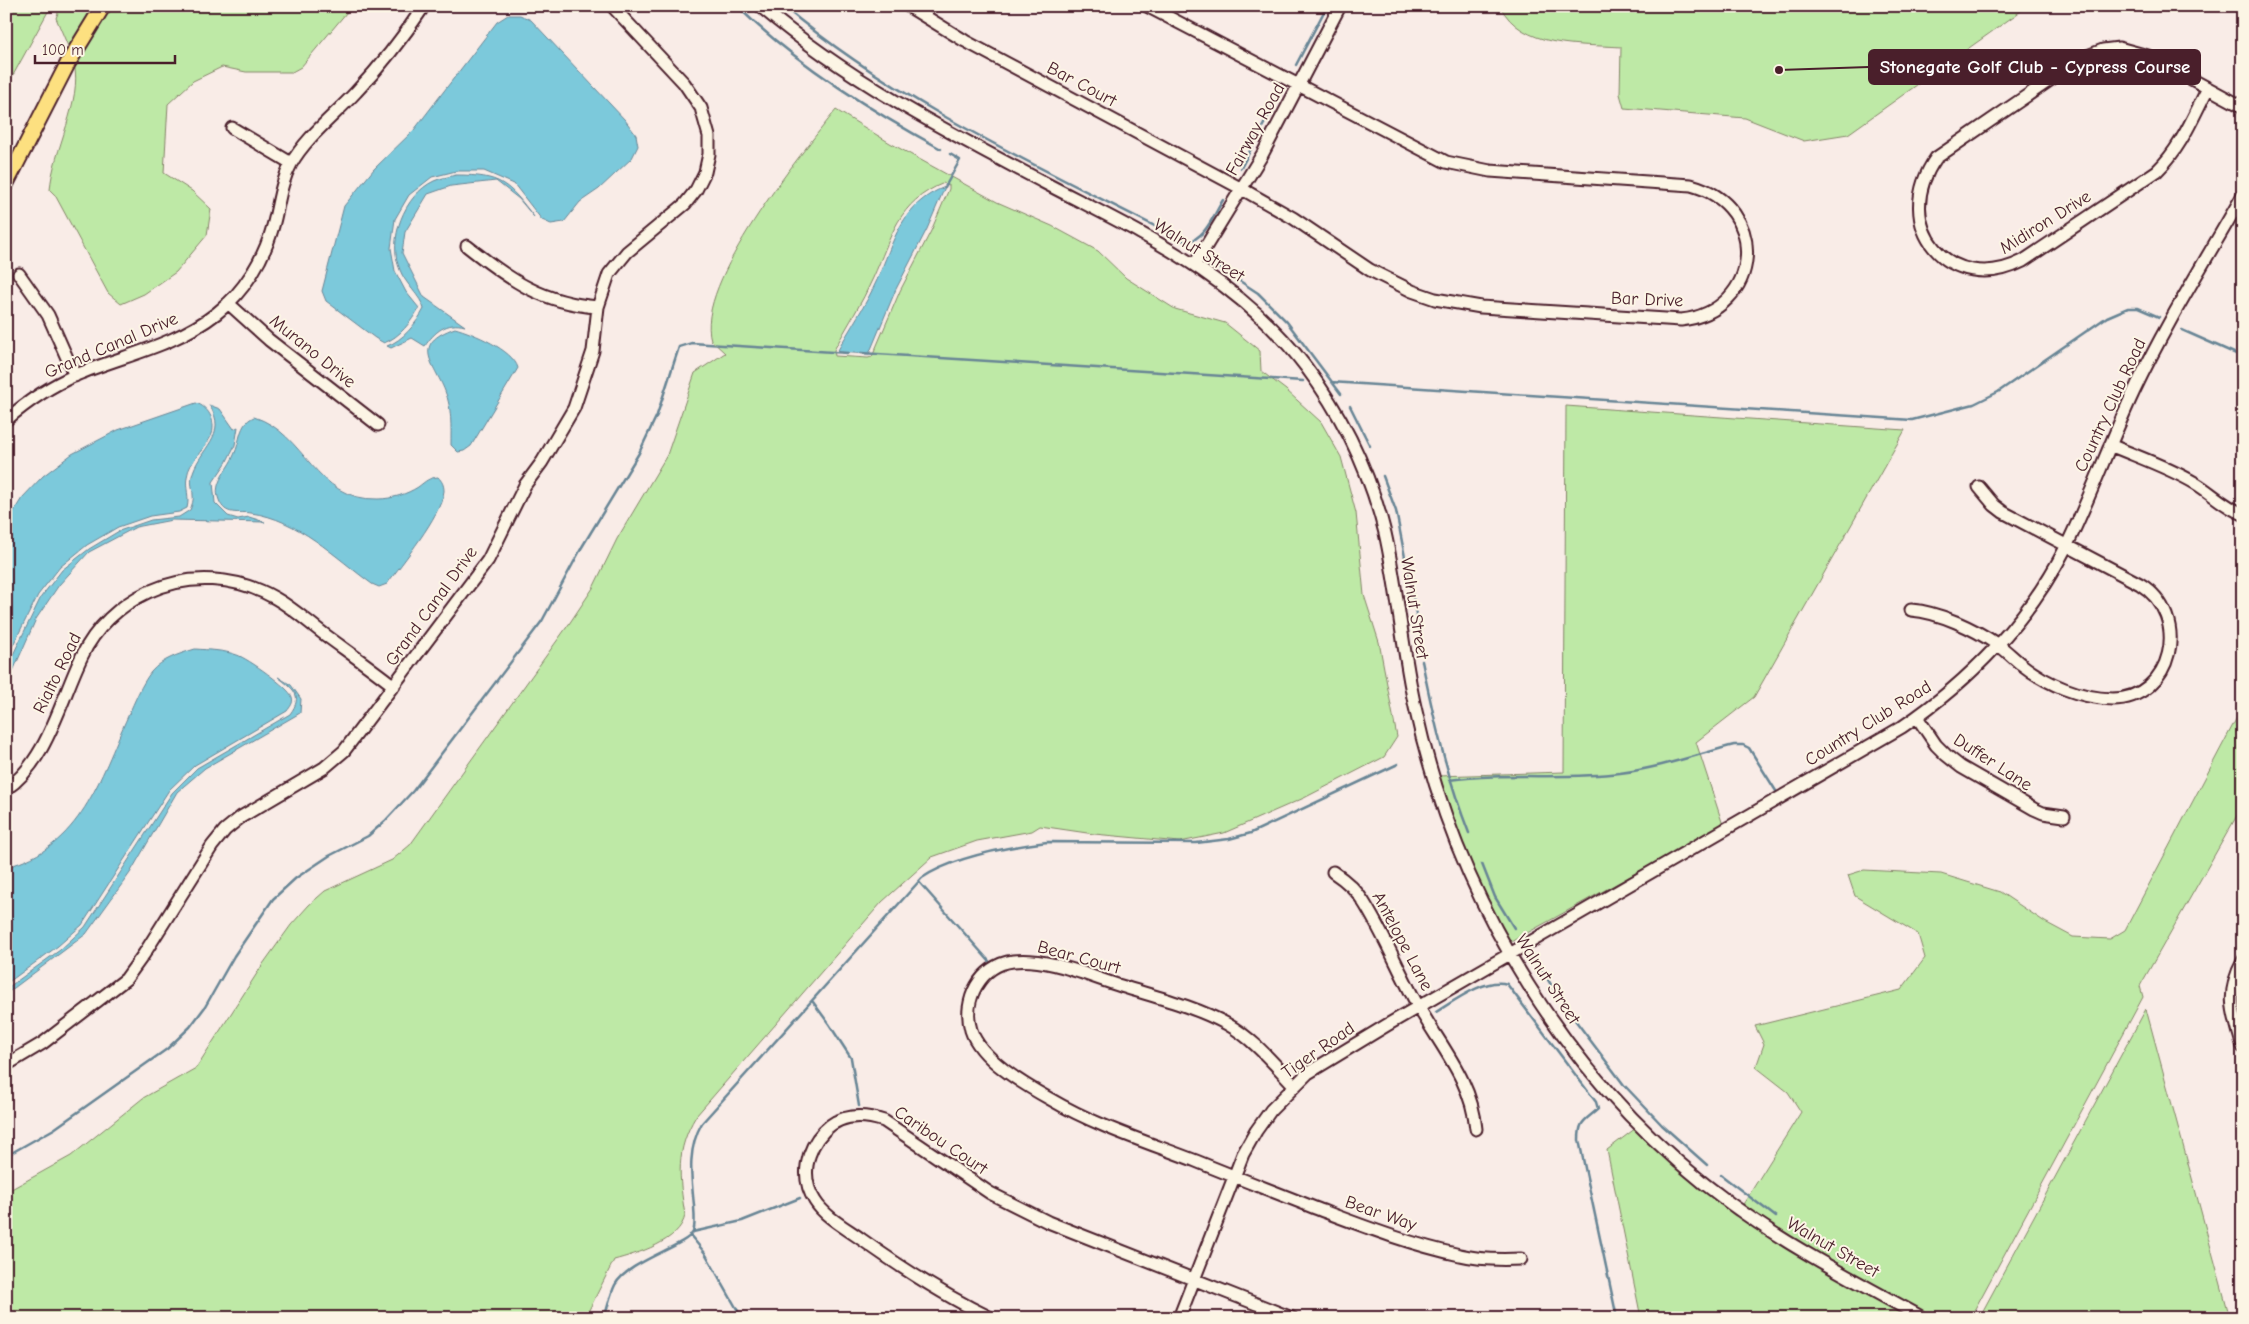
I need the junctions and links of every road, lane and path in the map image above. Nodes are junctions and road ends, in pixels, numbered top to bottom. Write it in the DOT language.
graph roads {
  1 [pos="103,6"];
  2 [pos="424,6"];
  3 [pos="612,6"];
  4 [pos="760,6"];
  5 [pos="908,6"];
  6 [pos="1147,6"];
  7 [pos="1340,6"];
  8 [pos="1299,85"];
  9 [pos="2208,88"];
  10 [pos="2243,107"];
  11 [pos="232,128"];
  12 [pos="291,163"];
  13 [pos="6,184"];
  14 [pos="1242,189"];
  15 [pos="2243,195"];
  16 [pos="467,246"];
  17 [pos="1195,264"];
  18 [pos="19,274"];
  19 [pos="228,303"];
  20 [pos="598,307"];
  21 [pos="75,376"];
  22 [pos="6,420"];
  23 [pos="378,425"];
  24 [pos="2110,445"];
  25 [pos="1979,487"];
  26 [pos="2243,514"];
  27 [pos="2066,547"];
  28 [pos="1911,610"];
  29 [pos="1998,644"];
  30 [pos="394,686"];
  31 [pos="1917,717"];
  32 [pos="6,789"];
  33 [pos="2064,816"];
  34 [pos="1333,872"];
  35 [pos="1509,954"];
  36 [pos="2243,961"];
  37 [pos="1418,1007"];
  38 [pos="2243,1047"];
  39 [pos="6,1065"];
  40 [pos="1294,1085"];
  41 [pos="1476,1129"];
  42 [pos="1234,1177"];
  43 [pos="1521,1259"];
  44 [pos="1194,1280"];
  45 [pos="992,1318"];
  46 [pos="1179,1318"];
  47 [pos="1292,1318"];
  48 [pos="1923,1318"];
  1 -- 13 [label="main road"];
  2 -- 12 [label="street, Grand Canal Drive"];
  3 -- 20 [label="street, Grand Canal Drive"];
  4 -- 17 [label="street, Walnut Street"];
  5 -- 14 [label="street, Bar Court"];
  6 -- 8 [label="street"];
  7 -- 8 [label="street, Fairway Road"];
  8 -- 14 [label="street, Fairway Road"];
  8 -- 14 [label="street, Bar Drive"];
  9 -- 9 [label="street, Midiron Drive"];
  9 -- 10 [label="street, Midiron Drive"];
  11 -- 12 [label="street"];
  12 -- 19 [label="street, Grand Canal Drive"];
  14 -- 17 [label="street, Fairway Road"];
  15 -- 24 [label="street, Country Club Road"];
  16 -- 20 [label="street"];
  17 -- 35 [label="street, Walnut Street"];
  18 -- 21 [label="street"];
  19 -- 21 [label="street, Grand Canal Drive"];
  19 -- 23 [label="street, Murano Drive"];
  20 -- 30 [label="street, Grand Canal Drive"];
  21 -- 22 [label="street, Grand Canal Drive"];
  24 -- 26 [label="street"];
  24 -- 27 [label="street, Country Club Road"];
  25 -- 27 [label="street"];
  27 -- 29 [label="street, Country Club Road"];
  27 -- 29 [label="street"];
  28 -- 29 [label="street"];
  29 -- 31 [label="street, Country Club Road"];
  30 -- 32 [label="street, Rialto Road"];
  30 -- 39 [label="street, Grand Canal Drive"];
  31 -- 33 [label="street, Duffer Lane"];
  31 -- 35 [label="street, Country Club Road"];
  34 -- 37 [label="street, Antelope Lane"];
  35 -- 37 [label="street, Tiger Road"];
  35 -- 48 [label="street, Walnut Street"];
  36 -- 38 [label="street"];
  37 -- 40 [label="street, Tiger Road"];
  37 -- 41 [label="street, Antelope Lane"];
  40 -- 42 [label="street, Tiger Road"];
  40 -- 42 [label="street, Bear Court"];
  42 -- 43 [label="street, Bear Way"];
  42 -- 44 [label="street, Tiger Road"];
  44 -- 45 [label="street, Caribou Court"];
  44 -- 46 [label="street, Tiger Road"];
  44 -- 47 [label="street, Caribou Court"];
}
